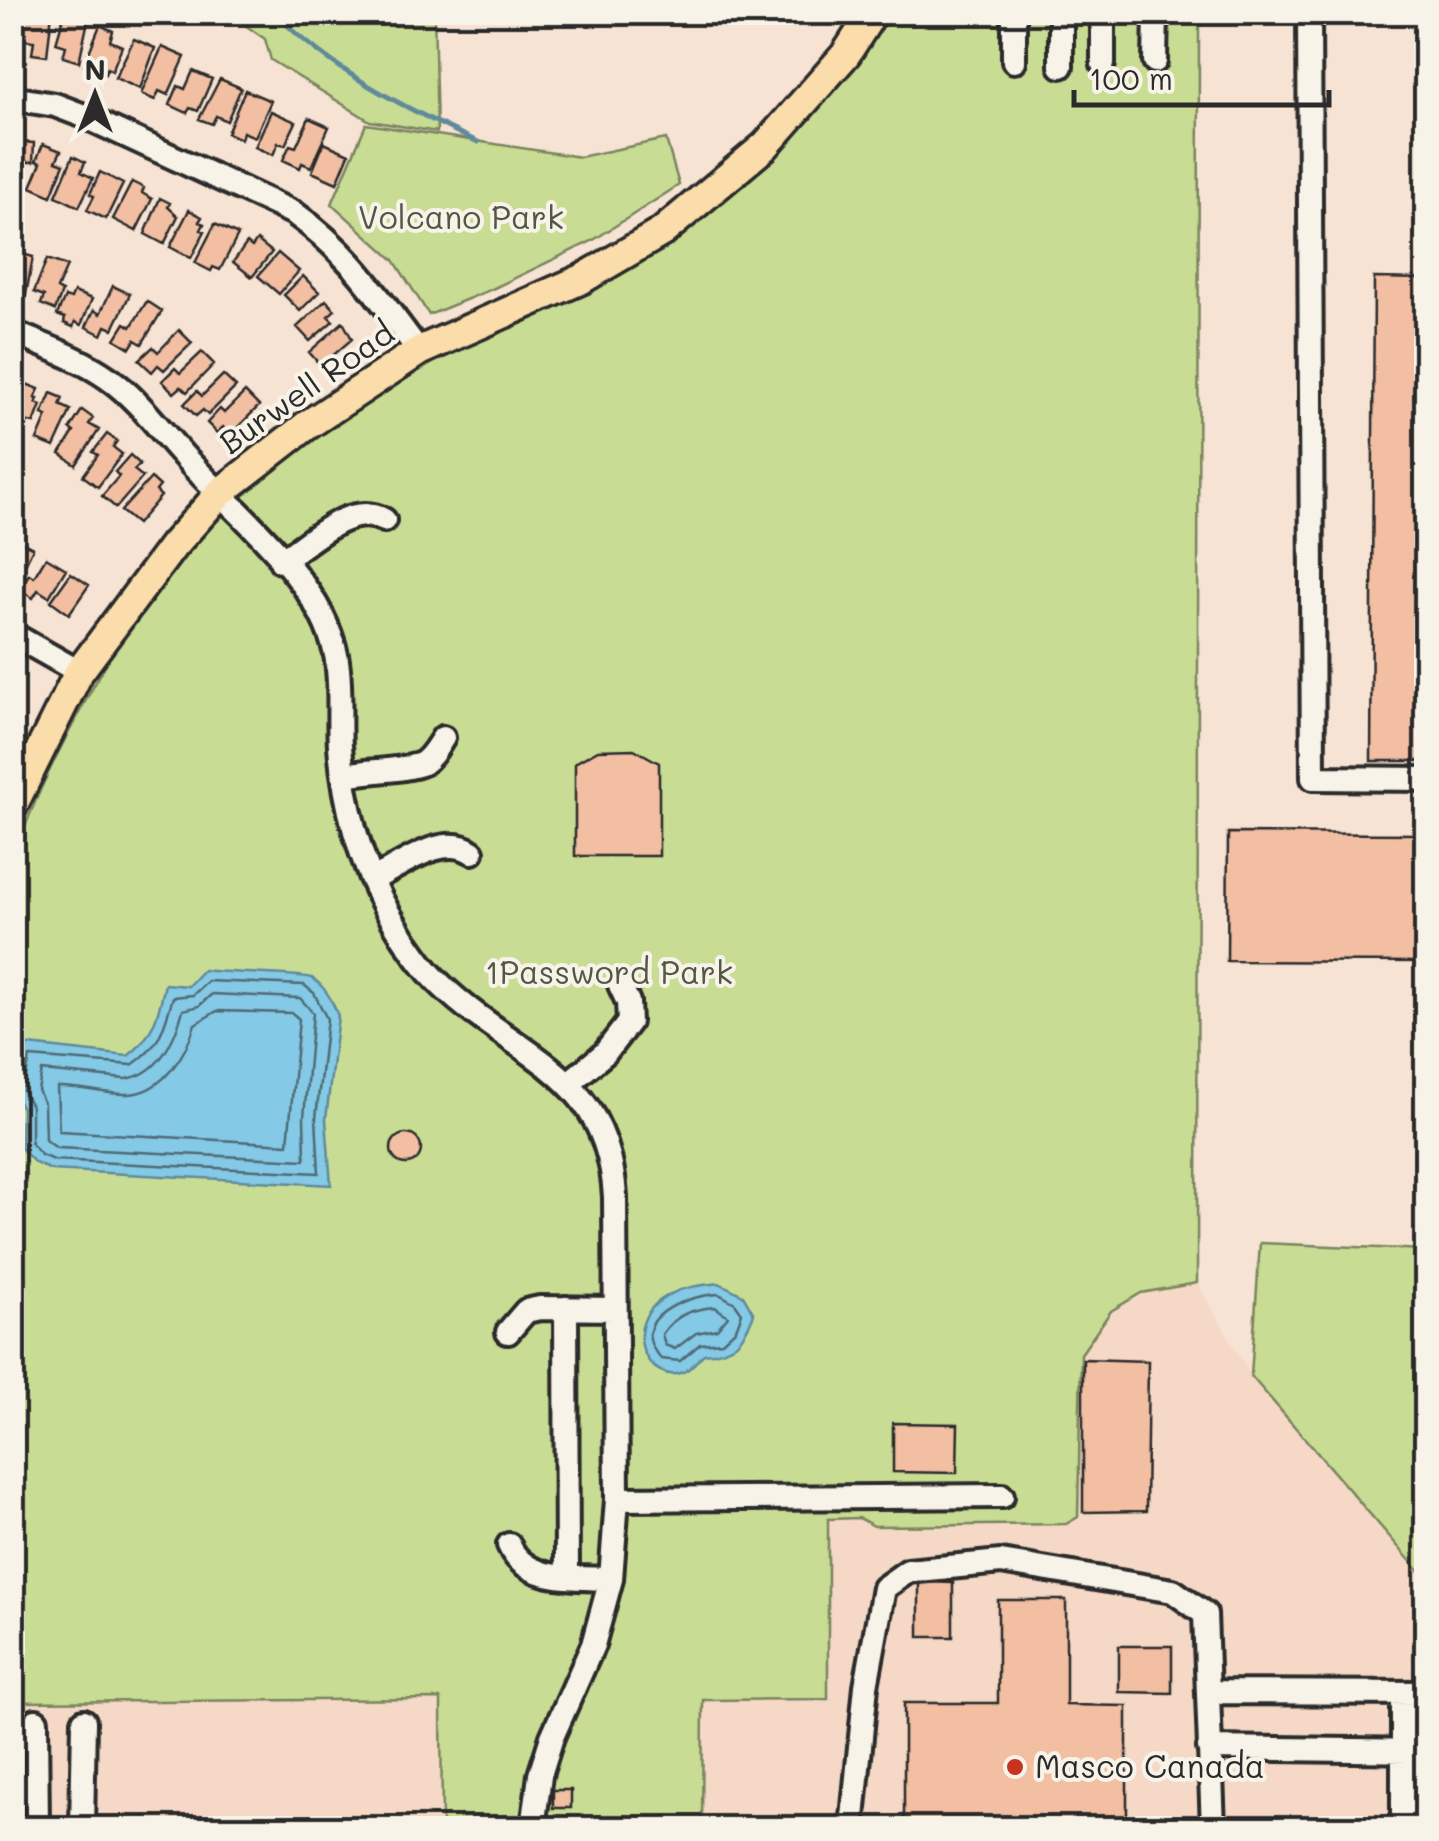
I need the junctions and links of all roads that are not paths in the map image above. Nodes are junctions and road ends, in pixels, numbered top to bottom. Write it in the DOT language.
graph roads {
  1 [pos="873,12"];
  2 [pos="1014,12"];
  3 [pos="1060,12"];
  4 [pos="1103,12"];
  5 [pos="1156,12"];
  6 [pos="1309,12"];
  7 [pos="1014,61"];
  8 [pos="1155,61"];
  9 [pos="1103,64"];
  10 [pos="1060,66"];
  11 [pos="12,98"];
  12 [pos="12,332"];
  13 [pos="418,351"];
  14 [pos="222,492"];
  15 [pos="384,520"];
  16 [pos="282,561"];
  17 [pos="12,634"];
  18 [pos="79,672"];
  19 [pos="443,738"];
  20 [pos="344,775"];
  21 [pos="1426,778"];
  22 [pos="12,807"];
  23 [pos="472,852"];
  24 [pos="373,879"];
  25 [pos="620,986"];
  26 [pos="570,1082"];
  27 [pos="566,1308"];
  28 [pos="614,1308"];
  29 [pos="508,1332"];
  30 [pos="1002,1496"];
  31 [pos="617,1499"];
  32 [pos="509,1545"];
  33 [pos="566,1576"];
  34 [pos="611,1579"];
  35 [pos="1208,1692"];
  36 [pos="1415,1693"];
  37 [pos="36,1720"];
  38 [pos="84,1721"];
  39 [pos="1209,1748"];
  40 [pos="1402,1751"];
  41 [pos="1426,1751"];
  42 [pos="37,1828"];
  43 [pos="82,1828"];
  44 [pos="532,1828"];
  45 [pos="852,1828"];
  46 [pos="1213,1828"];
  47 [pos="1402,1828"];
  1 -- 13 [label="main road, Burwell Road"];
  2 -- 7 [label="street"];
  3 -- 10 [label="street"];
  4 -- 9 [label="street"];
  5 -- 8 [label="street"];
  6 -- 21 [label="street"];
  11 -- 13 [label="street"];
  12 -- 14 [label="street"];
  13 -- 14 [label="main road, Burwell Road"];
  14 -- 16 [label="street"];
  14 -- 18 [label="main road, Burwell Road"];
  15 -- 16 [label="street"];
  16 -- 20 [label="street"];
  17 -- 18 [label="street"];
  18 -- 22 [label="main road, Burwell Road"];
  19 -- 20 [label="street"];
  20 -- 24 [label="street"];
  23 -- 24 [label="street"];
  24 -- 26 [label="street"];
  25 -- 26 [label="street"];
  26 -- 28 [label="street"];
  27 -- 28 [label="street"];
  27 -- 29 [label="street"];
  27 -- 33 [label="street"];
  28 -- 31 [label="street"];
  30 -- 31 [label="street"];
  31 -- 34 [label="street"];
  32 -- 33 [label="street"];
  33 -- 34 [label="street"];
  34 -- 44 [label="street"];
  35 -- 36 [label="street"];
  35 -- 39 [label="street"];
  35 -- 45 [label="street"];
  36 -- 40 [label="street"];
  37 -- 42 [label="street"];
  38 -- 43 [label="street"];
  39 -- 40 [label="street"];
  39 -- 46 [label="street"];
  40 -- 41 [label="street"];
  40 -- 47 [label="street"];
}
